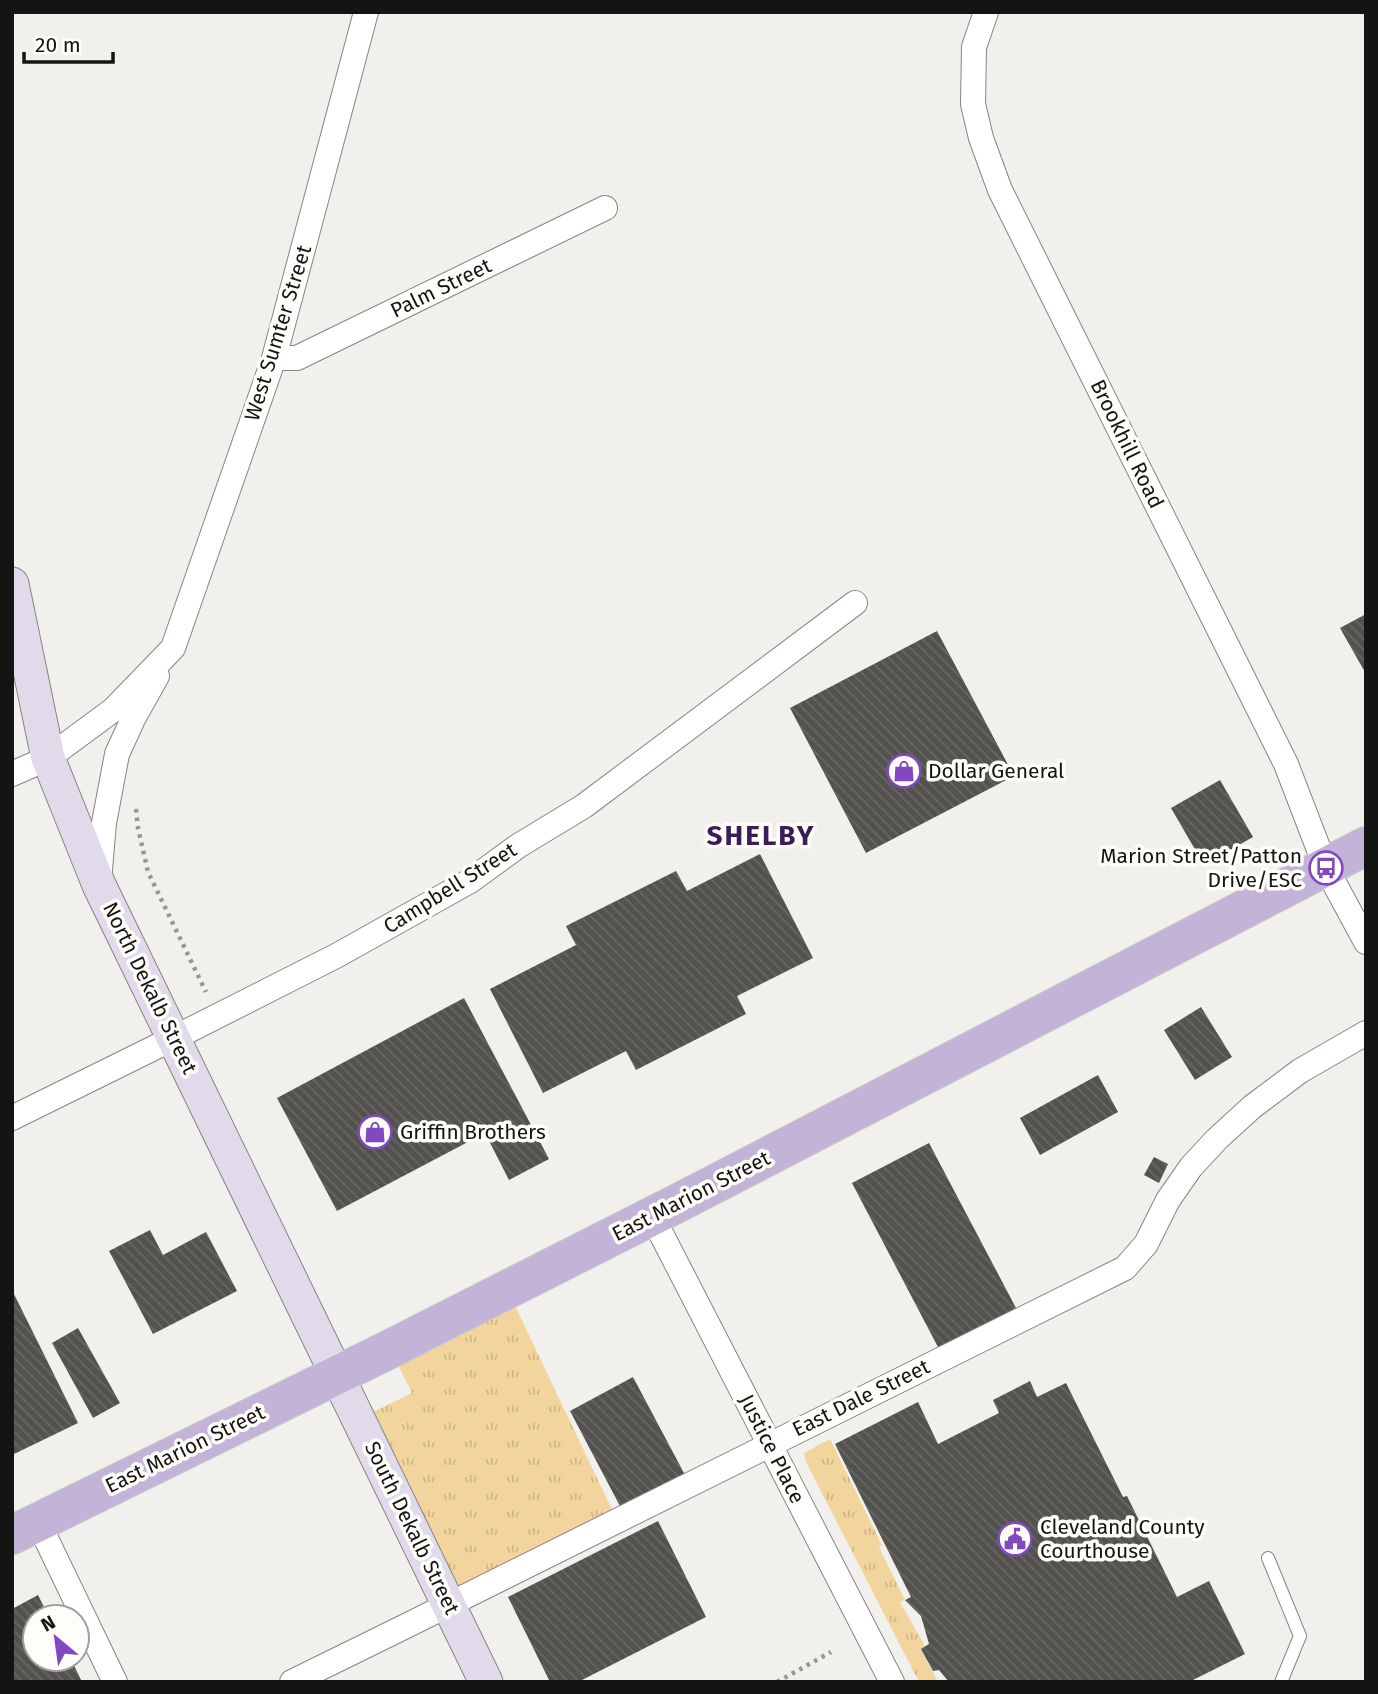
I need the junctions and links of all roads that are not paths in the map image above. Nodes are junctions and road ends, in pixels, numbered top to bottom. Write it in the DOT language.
graph roads {
  1 [pos="366,12"];
  2 [pos="986,12"];
  3 [pos="605,208"];
  4 [pos="274,358"];
  5 [pos="12,584"];
  6 [pos="855,603"];
  7 [pos="173,648"];
  8 [pos="48,758"];
  9 [pos="12,774"];
  10 [pos="1366,846"];
  11 [pos="1326,868"];
  12 [pos="99,885"];
  13 [pos="1366,942"];
  14 [pos="1366,1033"];
  15 [pos="174,1038"];
  16 [pos="12,1118"];
  17 [pos="652,1216"];
  18 [pos="337,1374"];
  19 [pos="769,1444"];
  20 [pos="25,1528"];
  21 [pos="1268,1558"];
  22 [pos="449,1605"];
  23 [pos="888,1681"];
  24 [pos="115,1682"];
  25 [pos="292,1682"];
  26 [pos="486,1682"];
  27 [pos="1280,1682"];
  1 -- 4 [label="street, West Sumter Street"];
  2 -- 11 [label="street, Brookhill Road"];
  3 -- 4 [label="street, Palm Street"];
  4 -- 7 [label="street, West Sumter Street"];
  5 -- 8 [label="main road, North Dekalb Street"];
  6 -- 15 [label="street, Campbell Street"];
  7 -- 8 [label="street, West Sumter Street"];
  7 -- 12 [label="street, West Sumter Street"];
  8 -- 9 [label="street, West Sumter Street"];
  8 -- 12 [label="main road, North Dekalb Street"];
  10 -- 11 [label="main road, East Marion Street"];
  11 -- 13 [label="street, Brookhill Road"];
  11 -- 17 [label="main road, East Marion Street"];
  12 -- 15 [label="main road, North Dekalb Street"];
  14 -- 19 [label="street, East Dale Street"];
  15 -- 16 [label="street, Campbell Street"];
  15 -- 18 [label="main road, North Dekalb Street"];
  17 -- 18 [label="main road, East Marion Street"];
  17 -- 19 [label="street, Justice Place"];
  18 -- 20 [label="main road, East Marion Street"];
  18 -- 22 [label="main road, South Dekalb Street"];
  19 -- 22 [label="street, East Dale Street"];
  19 -- 23 [label="street, Justice Place"];
  20 -- 24 [label="street"];
  21 -- 27 [label="lane"];
  22 -- 25 [label="street, East Dale Street"];
  22 -- 26 [label="main road, South Dekalb Street"];
}
